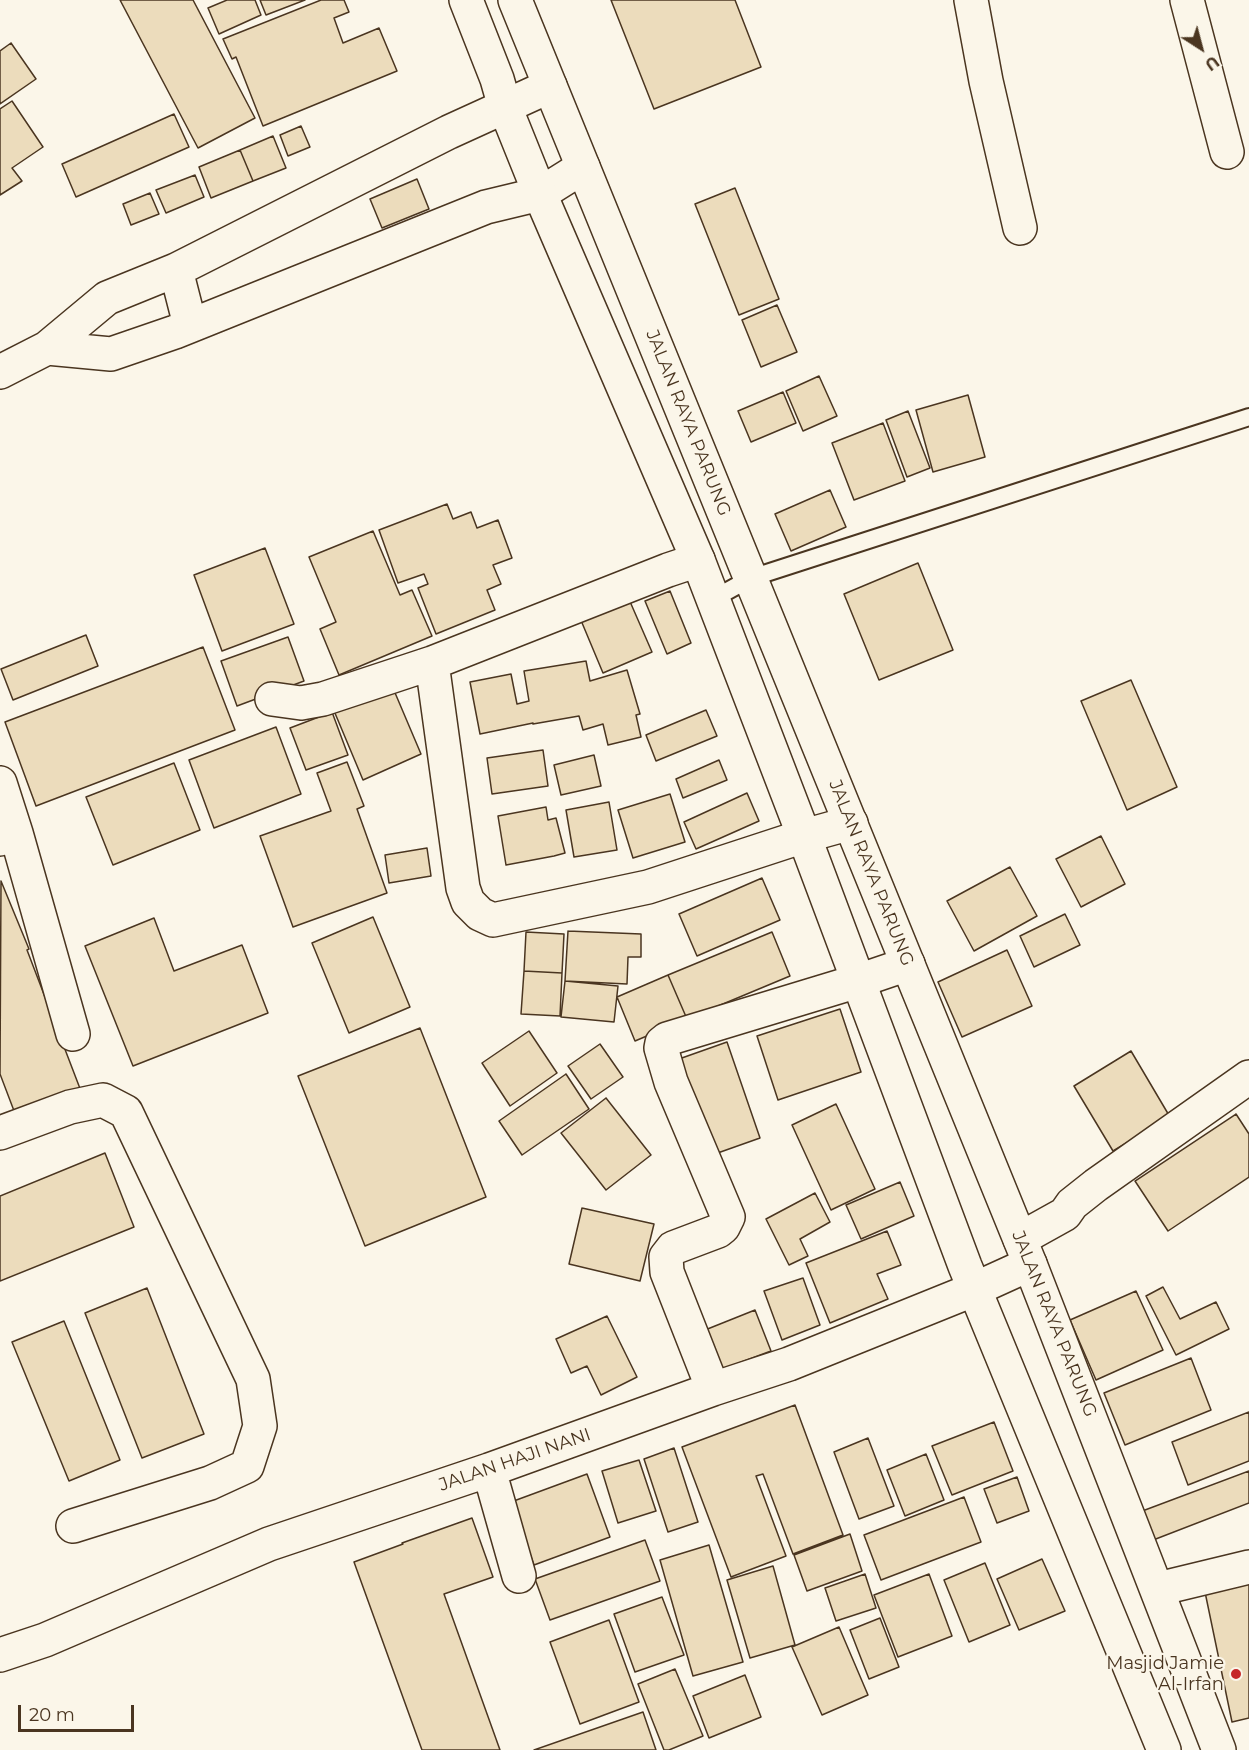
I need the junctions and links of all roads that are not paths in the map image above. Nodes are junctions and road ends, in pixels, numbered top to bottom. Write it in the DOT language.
graph roads {
  1 [pos="466,0"];
  2 [pos="515,0"];
  3 [pos="971,0"];
  4 [pos="1187,0"];
  5 [pos="550,86"];
  6 [pos="505,107"];
  7 [pos="1227,152"];
  8 [pos="583,167"];
  9 [pos="540,194"];
  10 [pos="1020,228"];
  11 [pos="176,270"];
  12 [pos="190,325"];
  13 [pos="47,348"];
  14 [pos="0,372"];
  15 [pos="1249,417"];
  16 [pos="698,560"];
  17 [pos="752,578"];
  18 [pos="713,599"];
  19 [pos="432,663"];
  20 [pos="272,699"];
  21 [pos="0,783"];
  22 [pos="850,823"];
  23 [pos="8,836"];
  24 [pos="804,836"];
  25 [pos="908,964"];
  26 [pos="858,981"];
  27 [pos="74,1034"];
  28 [pos="1249,1077"];
  29 [pos="0,1133"];
  30 [pos="1025,1252"];
  31 [pos="975,1289"];
  32 [pos="713,1389"];
  33 [pos="489,1470"];
  34 [pos="73,1526"];
  35 [pos="1249,1567"];
  36 [pos="519,1576"];
  37 [pos="1158,1588"];
  38 [pos="0,1655"];
  39 [pos="1164,1750"];
  40 [pos="1219,1750"];
  1 -- 6 [label="main road"];
  2 -- 5 [label="main road, JALAN RAYA PARUNG"];
  3 -- 10 [label="main road"];
  4 -- 7 [label="main road"];
  5 -- 6 [label="main road"];
  5 -- 8 [label="main road, JALAN RAYA PARUNG"];
  6 -- 9 [label="main road"];
  6 -- 11 [label="main road"];
  8 -- 9 [label="main road"];
  8 -- 17 [label="main road, JALAN RAYA PARUNG"];
  9 -- 12 [label="main road"];
  9 -- 16 [label="main road"];
  11 -- 12 [label="main road"];
  11 -- 13 [label="main road"];
  12 -- 13 [label="main road"];
  13 -- 14 [label="main road"];
  15 -- 17 [label="lane"];
  16 -- 18 [label="main road"];
  16 -- 19 [label="main road"];
  17 -- 18 [label="lane"];
  17 -- 22 [label="main road, JALAN RAYA PARUNG"];
  18 -- 24 [label="main road"];
  19 -- 20 [label="main road"];
  19 -- 24 [label="main road"];
  21 -- 23 [label="main road"];
  22 -- 24 [label="main road"];
  22 -- 25 [label="main road, JALAN RAYA PARUNG"];
  23 -- 27 [label="main road"];
  24 -- 26 [label="main road"];
  25 -- 26 [label="main road"];
  25 -- 30 [label="main road, JALAN RAYA PARUNG"];
  26 -- 31 [label="main road"];
  26 -- 32 [label="main road"];
  28 -- 30 [label="main road, JALAN HAJI NANI"];
  29 -- 34 [label="main road"];
  30 -- 31 [label="main road, JALAN HAJI NANI"];
  30 -- 37 [label="main road, JALAN RAYA PARUNG"];
  31 -- 32 [label="main road, JALAN HAJI NANI"];
  31 -- 39 [label="main road"];
  32 -- 33 [label="main road, JALAN HAJI NANI"];
  33 -- 36 [label="main road"];
  33 -- 38 [label="main road, JALAN HAJI NANI"];
  35 -- 37 [label="main road"];
  37 -- 40 [label="main road, JALAN RAYA PARUNG"];
}
